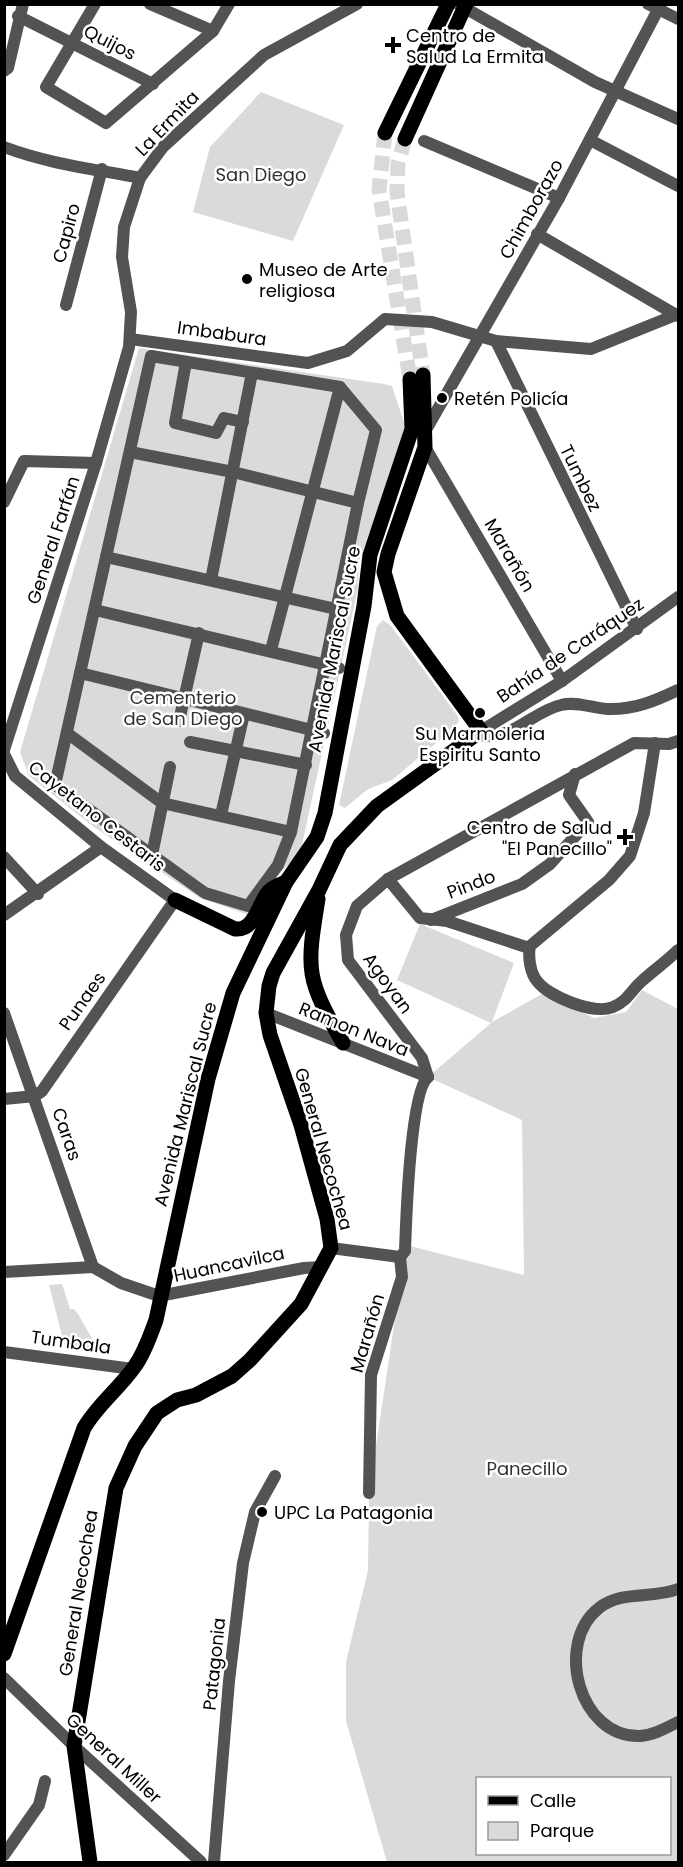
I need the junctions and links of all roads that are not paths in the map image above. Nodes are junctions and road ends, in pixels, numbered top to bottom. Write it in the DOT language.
graph roads {
  1 [pos="95,4"];
  2 [pos="229,4"];
  3 [pos="357,4"];
  4 [pos="448,4"];
  5 [pos="458,4"];
  6 [pos="156,6"];
  7 [pos="656,6"];
  8 [pos="468,8"];
  9 [pos="21,10"];
  10 [pos="678,19"];
  11 [pos="213,31"];
  12 [pos="72,43"];
  13 [pos="5,71"];
  14 [pos="153,84"];
  15 [pos="615,92"];
  16 [pos="678,120"];
  17 [pos="385,133"];
  18 [pos="405,139"];
  19 [pos="590,140"];
  20 [pos="424,141"];
  21 [pos="4,147"];
  22 [pos="102,170"];
  23 [pos="140,178"];
  24 [pos="678,186"];
  25 [pos="559,198"];
  26 [pos="537,234"];
  27 [pos="66,305"];
  28 [pos="678,314"];
  29 [pos="478,338"];
  30 [pos="130,339"];
  31 [pos="496,341"];
  32 [pos="186,362"];
  33 [pos="252,373"];
  34 [pos="340,387"];
  35 [pos="243,422"];
  36 [pos="427,428"];
  37 [pos="425,447"];
  38 [pos="129,452"];
  39 [pos="96,463"];
  40 [pos="233,472"];
  41 [pos="312,493"];
  42 [pos="4,502"];
  43 [pos="358,503"];
  44 [pos="106,557"];
  45 [pos="211,580"];
  46 [pos="283,597"];
  47 [pos="678,597"];
  48 [pos="364,606"];
  49 [pos="336,609"];
  50 [pos="94,610"];
  51 [pos="397,616"];
  52 [pos="637,629"];
  53 [pos="199,633"];
  54 [pos="271,650"];
  55 [pos="325,664"];
  56 [pos="339,668"];
  57 [pos="80,673"];
  58 [pos="562,681"];
  59 [pos="678,690"];
  60 [pos="184,699"];
  61 [pos="244,714"];
  62 [pos="179,721"];
  63 [pos="481,731"];
  64 [pos="318,732"];
  65 [pos="67,733"];
  66 [pos="190,741"];
  67 [pos="678,741"];
  68 [pos="655,743"];
  69 [pos="236,751"];
  70 [pos="4,752"];
  71 [pos="306,765"];
  72 [pos="170,767"];
  73 [pos="575,774"];
  74 [pos="162,803"];
  75 [pos="221,815"];
  76 [pos="291,832"];
  77 [pos="101,848"];
  78 [pos="153,855"];
  79 [pos="4,857"];
  80 [pos="388,879"];
  81 [pos="286,882"];
  82 [pos="319,890"];
  83 [pos="38,894"];
  84 [pos="175,900"];
  85 [pos="4,915"];
  86 [pos="431,920"];
  87 [pos="529,948"];
  88 [pos="678,950"];
  89 [pos="4,1012"];
  90 [pos="266,1013"];
  91 [pos="343,1043"];
  92 [pos="429,1077"];
  93 [pos="35,1096"];
  94 [pos="4,1099"];
  95 [pos="331,1248"];
  96 [pos="400,1257"];
  97 [pos="93,1267"];
  98 [pos="322,1267"];
  99 [pos="4,1272"];
  100 [pos="159,1296"];
  101 [pos="4,1352"];
  102 [pos="133,1369"];
  103 [pos="275,1476"];
  104 [pos="369,1493"];
  105 [pos="678,1589"];
  106 [pos="5,1650"];
  107 [pos="4,1678"];
  108 [pos="678,1722"];
  109 [pos="74,1746"];
  110 [pos="45,1781"];
  111 [pos="4,1855"];
  112 [pos="90,1863"];
  113 [pos="201,1863"];
  114 [pos="214,1863"];
  1 -- 12 [label="street"];
  2 -- 11 [label="street"];
  3 -- 23 [label="street, La Ermita"];
  4 -- 17 [label="main road"];
  5 -- 8 [label="street"];
  6 -- 11 [label="street"];
  7 -- 10 [label="street"];
  7 -- 15 [label="street, Chimborazo"];
  8 -- 15 [label="street"];
  8 -- 18 [label="main road"];
  9 -- 12 [label="street, Quijos"];
  9 -- 13 [label="street"];
  11 -- 14 [label="street"];
  12 -- 14 [label="street, Quijos"];
  12 -- 14 [label="street"];
  15 -- 16 [label="street"];
  15 -- 19 [label="street, Chimborazo"];
  19 -- 24 [label="street"];
  19 -- 25 [label="street, Chimborazo"];
  20 -- 25 [label="street"];
  21 -- 22 [label="street"];
  22 -- 23 [label="street"];
  22 -- 27 [label="street, Capiro"];
  23 -- 30 [label="street, La Ermita"];
  25 -- 26 [label="street, Chimborazo"];
  26 -- 28 [label="street"];
  26 -- 29 [label="street, Chimborazo"];
  28 -- 31 [label="street"];
  29 -- 30 [label="street, Imbabura"];
  29 -- 31 [label="street"];
  29 -- 36 [label="street, Chimborazo"];
  30 -- 39 [label="street, General Farfán"];
  31 -- 52 [label="street, Tumbez"];
  32 -- 33 [label="street"];
  32 -- 35 [label="street"];
  32 -- 38 [label="street"];
  33 -- 34 [label="street"];
  33 -- 35 [label="street"];
  34 -- 41 [label="street"];
  34 -- 43 [label="street"];
  35 -- 40 [label="street"];
  36 -- 37 [label="main road, Avenida Mariscal Sucre"];
  36 -- 48 [label="main road, Avenida Mariscal Sucre"];
  37 -- 51 [label="main road, Avenida Mariscal Sucre"];
  37 -- 58 [label="street, Marañón"];
  38 -- 40 [label="street"];
  38 -- 44 [label="street"];
  39 -- 42 [label="street"];
  39 -- 70 [label="street, General Farfán"];
  40 -- 41 [label="street"];
  40 -- 45 [label="street"];
  41 -- 43 [label="street"];
  41 -- 46 [label="street"];
  43 -- 49 [label="street"];
  44 -- 45 [label="street"];
  44 -- 50 [label="street"];
  45 -- 46 [label="street"];
  46 -- 49 [label="street"];
  46 -- 54 [label="street"];
  47 -- 52 [label="street, Bahía de Caráquez"];
  48 -- 51 [label="main road"];
  48 -- 81 [label="main road, Avenida Mariscal Sucre"];
  49 -- 55 [label="street"];
  50 -- 53 [label="street"];
  50 -- 57 [label="street"];
  51 -- 63 [label="main road"];
  52 -- 58 [label="street, Bahía de Caráquez"];
  53 -- 54 [label="street"];
  53 -- 60 [label="street"];
  54 -- 55 [label="street"];
  55 -- 56 [label="street"];
  55 -- 64 [label="street"];
  57 -- 60 [label="street"];
  57 -- 65 [label="street"];
  58 -- 63 [label="street, Bahía de Caráquez"];
  59 -- 63 [label="street"];
  60 -- 61 [label="street"];
  60 -- 62 [label="street"];
  61 -- 64 [label="street"];
  61 -- 69 [label="street"];
  63 -- 82 [label="main road, General Necochea"];
  64 -- 71 [label="street"];
  65 -- 74 [label="street"];
  65 -- 78 [label="street"];
  66 -- 69 [label="street"];
  67 -- 68 [label="street, Agoyan"];
  68 -- 73 [label="street, Agoyan"];
  68 -- 87 [label="street"];
  69 -- 71 [label="street"];
  69 -- 75 [label="street"];
  70 -- 77 [label="street, Cayetano Cestaris"];
  71 -- 76 [label="street"];
  72 -- 74 [label="street"];
  73 -- 80 [label="street, Agoyan"];
  73 -- 86 [label="street, Pindo"];
  74 -- 75 [label="street"];
  74 -- 78 [label="street"];
  75 -- 76 [label="street"];
  76 -- 78 [label="street"];
  77 -- 83 [label="street"];
  77 -- 84 [label="street, Cayetano Cestaris"];
  79 -- 83 [label="street"];
  80 -- 86 [label="street"];
  80 -- 92 [label="street, Agoyan"];
  81 -- 84 [label="main road"];
  81 -- 100 [label="main road, Avenida Mariscal Sucre"];
  82 -- 90 [label="main road, General Necochea"];
  82 -- 91 [label="main road"];
  83 -- 85 [label="street"];
  84 -- 93 [label="street, Punaes"];
  86 -- 87 [label="street"];
  87 -- 88 [label="street"];
  89 -- 93 [label="street, Caras"];
  90 -- 91 [label="street, Ramon Nava"];
  90 -- 95 [label="main road, General Necochea"];
  91 -- 92 [label="street, Ramon Nava"];
  92 -- 96 [label="street"];
  93 -- 94 [label="street"];
  93 -- 97 [label="street, Caras"];
  95 -- 96 [label="street"];
  95 -- 98 [label="main road, General Necochea"];
  96 -- 104 [label="street, Marañón"];
  97 -- 99 [label="street"];
  97 -- 100 [label="street, Huancavilca"];
  98 -- 100 [label="street, Huancavilca"];
  98 -- 109 [label="main road, General Necochea"];
  100 -- 102 [label="main road, Avenida Mariscal Sucre"];
  101 -- 102 [label="street, Tumbala"];
  102 -- 106 [label="main road, Avenida Mariscal Sucre"];
  103 -- 114 [label="street, Patagonia"];
  105 -- 108 [label="street"];
  107 -- 109 [label="street, General Miller"];
  109 -- 112 [label="main road, General Necochea"];
  109 -- 113 [label="street, General Miller"];
  110 -- 111 [label="street"];
}
